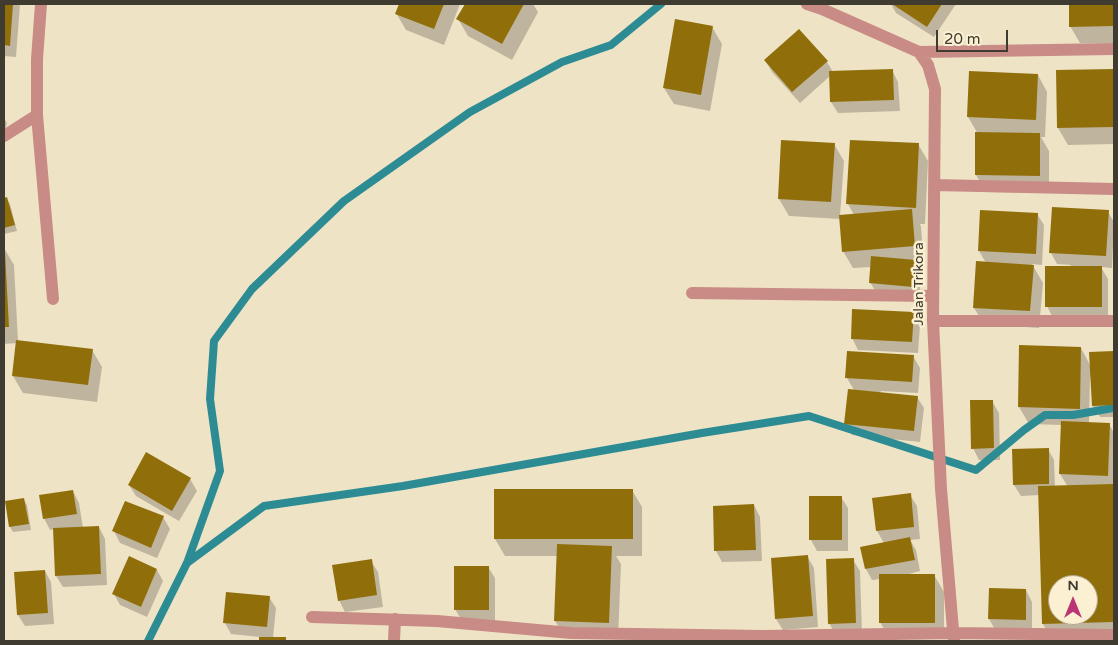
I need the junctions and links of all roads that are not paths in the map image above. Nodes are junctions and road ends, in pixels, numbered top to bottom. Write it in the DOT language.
graph roads {
  1 [pos="40,4"];
  2 [pos="807,4"];
  3 [pos="1114,49"];
  4 [pos="919,52"];
  5 [pos="37,115"];
  6 [pos="4,136"];
  7 [pos="935,185"];
  8 [pos="1114,189"];
  9 [pos="692,293"];
  10 [pos="933,296"];
  11 [pos="53,299"];
  12 [pos="933,321"];
  13 [pos="1114,322"];
  14 [pos="312,617"];
  15 [pos="394,630"];
  16 [pos="1114,634"];
  17 [pos="954,637"];
  1 -- 5 [label="street"];
  2 -- 4 [label="street"];
  3 -- 4 [label="street"];
  4 -- 7 [label="street, Jalan Trikora"];
  5 -- 6 [label="street"];
  5 -- 11 [label="street"];
  7 -- 8 [label="street"];
  7 -- 10 [label="street, Jalan Trikora"];
  9 -- 10 [label="street"];
  10 -- 12 [label="street, Jalan Trikora"];
  12 -- 13 [label="street"];
  12 -- 17 [label="street, Jalan Trikora"];
  14 -- 15 [label="street"];
  15 -- 17 [label="street"];
  16 -- 17 [label="street"];
}
